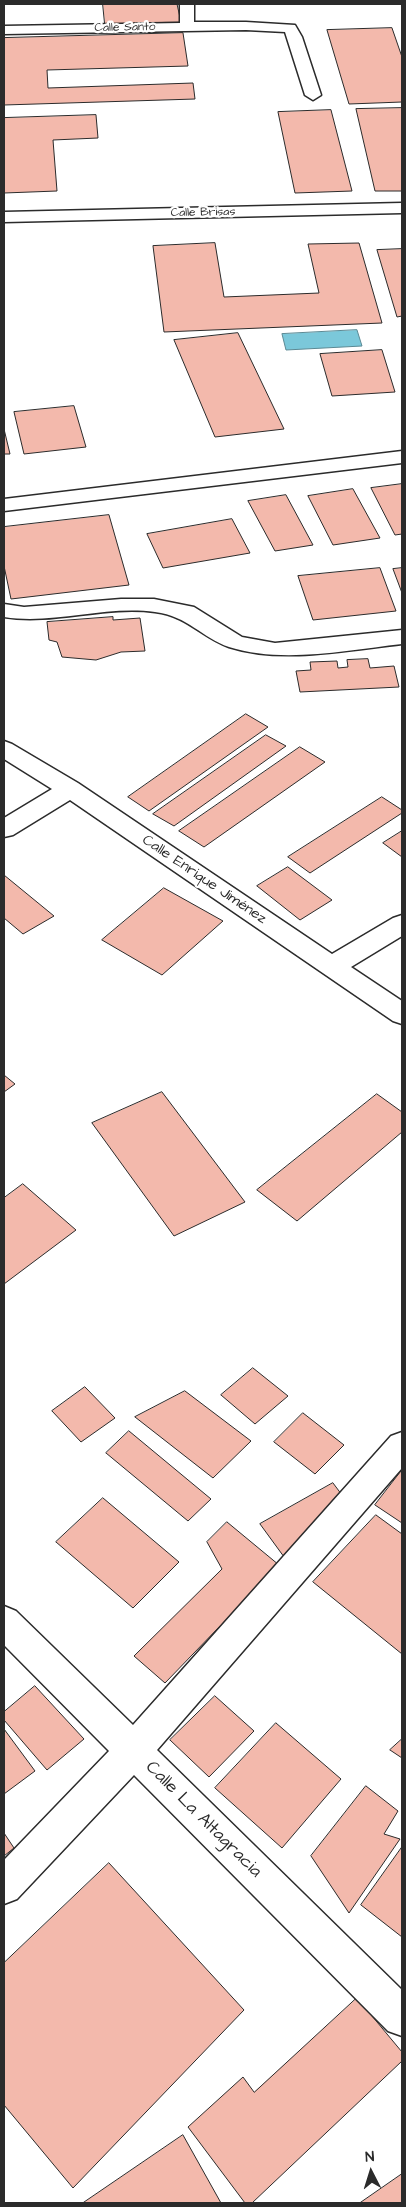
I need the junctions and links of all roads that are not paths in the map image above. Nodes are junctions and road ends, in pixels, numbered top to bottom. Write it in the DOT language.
graph roads {
  1 [pos="187,4"];
  2 [pos="187,27"];
  3 [pos="4,30"];
  4 [pos="313,95"];
  5 [pos="402,208"];
  6 [pos="4,218"];
  7 [pos="402,457"];
  8 [pos="4,505"];
  9 [pos="4,611"];
  10 [pos="402,637"];
  11 [pos="4,748"];
  12 [pos="70,789"];
  13 [pos="4,829"];
  14 [pos="402,924"];
  15 [pos="331,967"];
  16 [pos="402,1014"];
  17 [pos="402,1446"];
  18 [pos="4,1622"];
  19 [pos="134,1751"];
  20 [pos="4,1886"];
  21 [pos="402,2017"];
  1 -- 2 [label="street"];
  2 -- 3 [label="street, Calle Santo"];
  2 -- 4 [label="street, Calle Santo"];
  5 -- 6 [label="street, Calle Brisas"];
  7 -- 8 [label="street"];
  9 -- 10 [label="street"];
  11 -- 12 [label="street, Calle Enrique Jiménez"];
  12 -- 13 [label="street"];
  12 -- 15 [label="street, Calle Enrique Jiménez"];
  14 -- 15 [label="street"];
  15 -- 16 [label="street, Calle Enrique Jiménez"];
  17 -- 19 [label="street"];
  18 -- 19 [label="street, Calle La Altagracia"];
  19 -- 20 [label="street"];
  19 -- 21 [label="street, Calle La Altagracia"];
}
